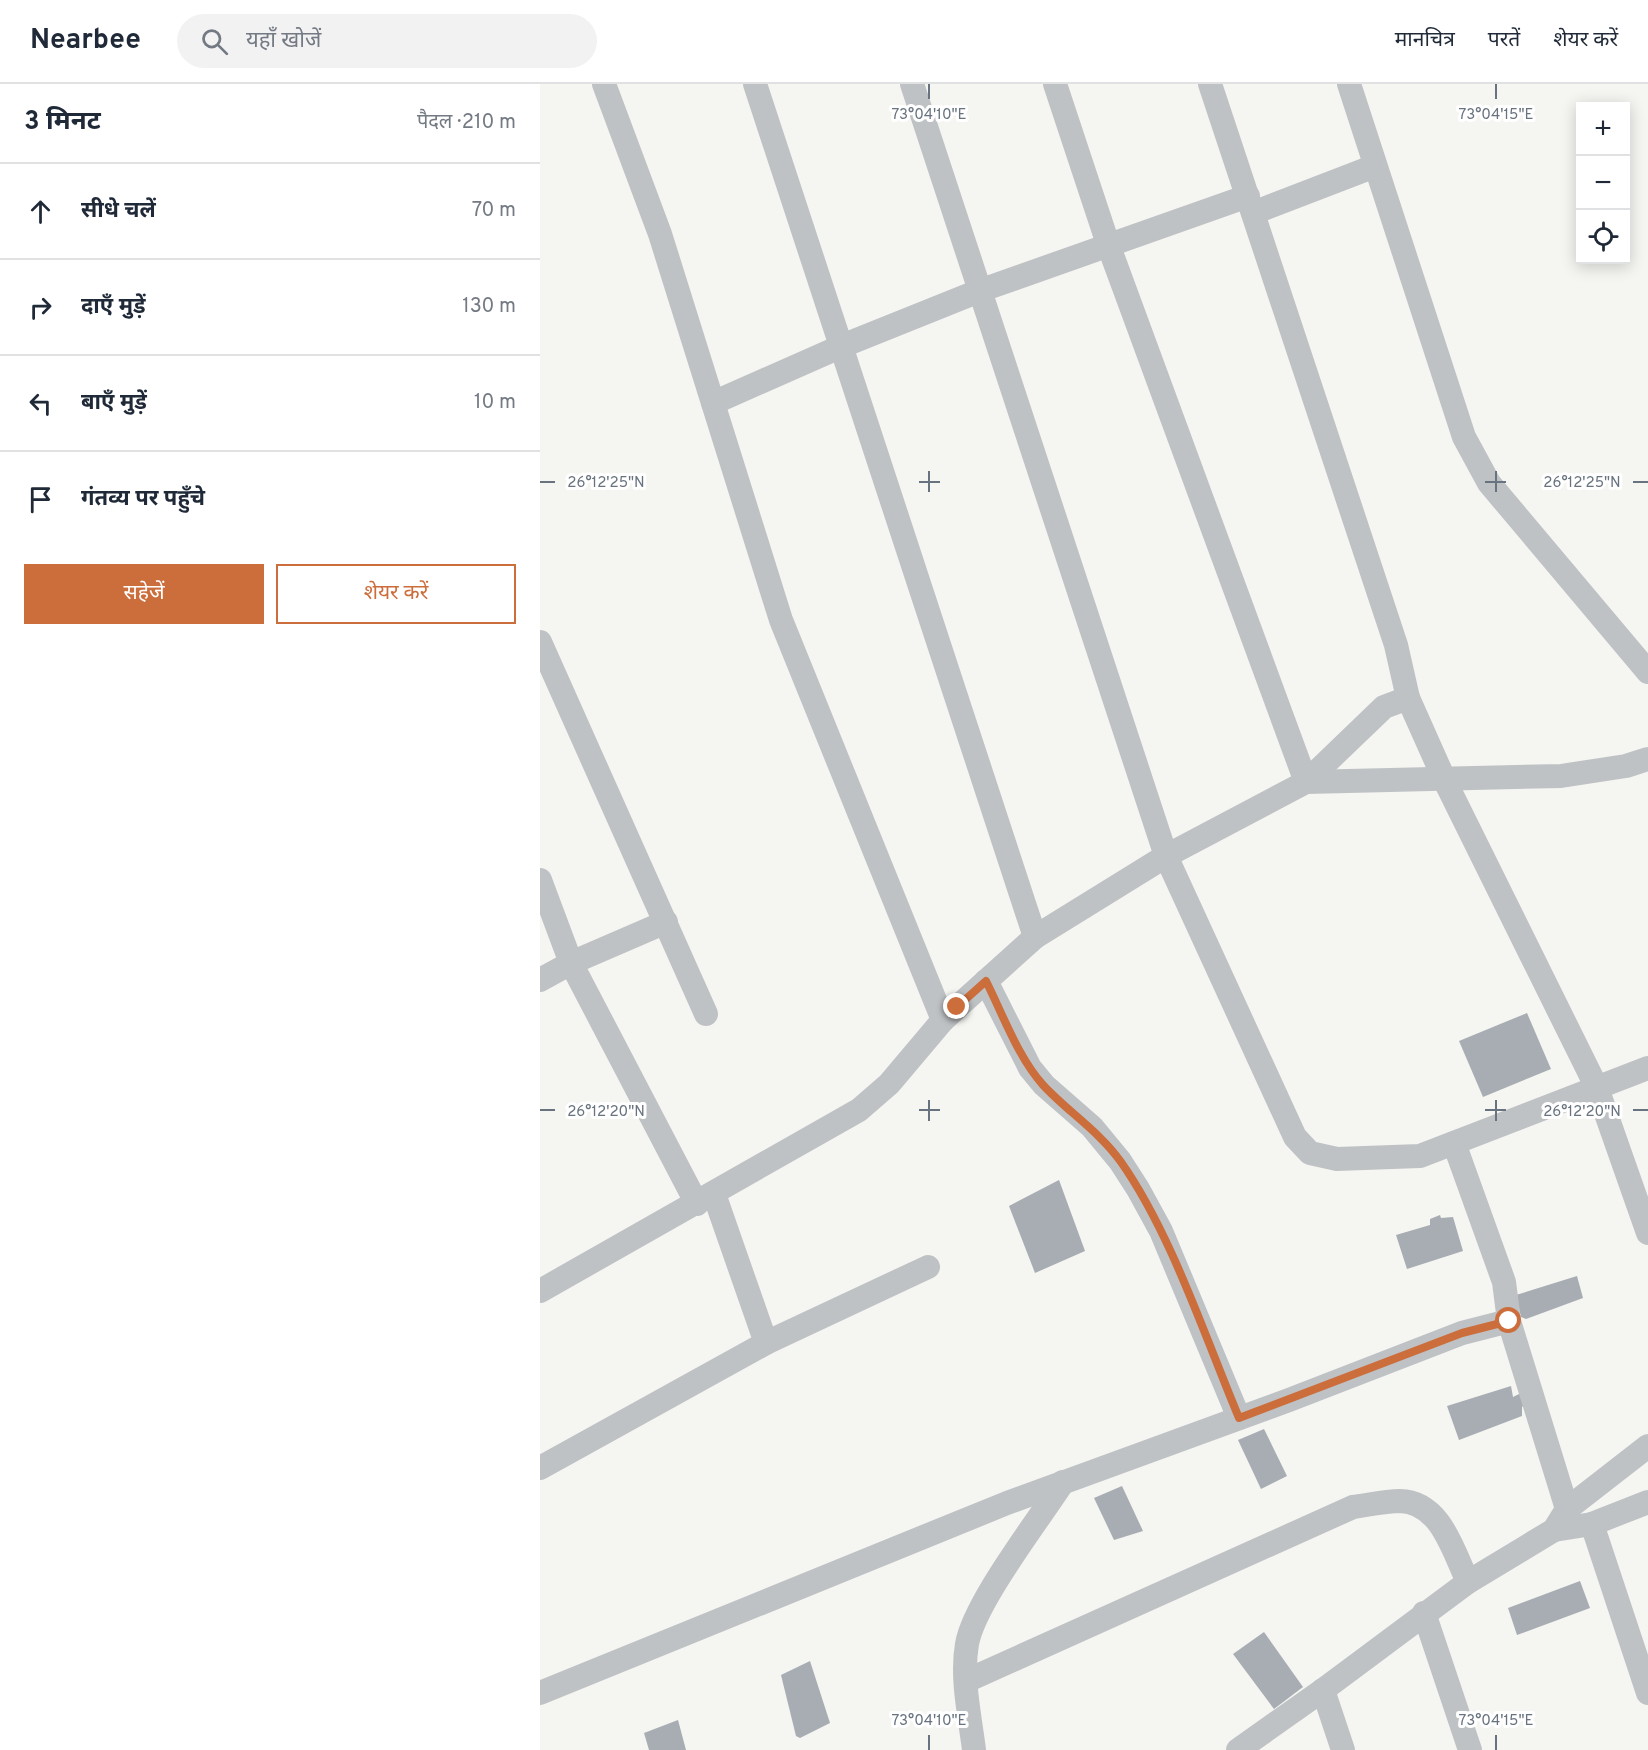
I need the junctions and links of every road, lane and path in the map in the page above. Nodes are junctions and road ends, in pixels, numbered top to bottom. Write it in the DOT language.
graph roads {
  1 [pos="604,84"];
  2 [pos="755,84"];
  3 [pos="912,84"];
  4 [pos="1055,84"];
  5 [pos="1210,84"];
  6 [pos="1349,84"];
  7 [pos="1375,166"];
  8 [pos="1250,204"];
  9 [pos="1108,244"];
  10 [pos="979,291"];
  11 [pos="842,346"];
  12 [pos="712,403"];
  13 [pos="540,642"];
  14 [pos="1648,672"];
  15 [pos="1408,698"];
  16 [pos="1648,759"];
  17 [pos="1445,781"];
  18 [pos="1306,782"];
  19 [pos="1166,856"];
  20 [pos="540,880"];
  21 [pos="666,922"];
  22 [pos="1035,937"];
  23 [pos="571,963"];
  24 [pos="540,980"];
  25 [pos="986,981"];
  26 [pos="706,1014"];
  27 [pos="943,1020"];
  28 [pos="1648,1068"];
  29 [pos="1597,1088"];
  30 [pos="1454,1143"];
  31 [pos="706,1199"];
  32 [pos="1648,1233"];
  33 [pos="928,1268"];
  34 [pos="540,1291"];
  35 [pos="1509,1321"];
  36 [pos="766,1343"];
  37 [pos="1239,1418"];
  38 [pos="1648,1446"];
  39 [pos="540,1468"];
  40 [pos="1063,1482"];
  41 [pos="1648,1502"];
  42 [pos="1567,1509"];
  43 [pos="1592,1524"];
  44 [pos="1554,1530"];
  45 [pos="1468,1582"];
  46 [pos="1424,1613"];
  47 [pos="966,1680"];
  48 [pos="1323,1690"];
  49 [pos="540,1693"];
  50 [pos="1648,1693"];
  51 [pos="974,1750"];
  52 [pos="1238,1750"];
  53 [pos="1342,1750"];
  54 [pos="1470,1750"];
  1 -- 12 [label="street"];
  2 -- 11 [label="street"];
  3 -- 10 [label="street"];
  4 -- 9 [label="street"];
  5 -- 8 [label="street"];
  6 -- 7 [label="street"];
  7 -- 8 [label="street"];
  7 -- 14 [label="street"];
  8 -- 9 [label="street"];
  8 -- 15 [label="street"];
  9 -- 10 [label="street"];
  9 -- 18 [label="street"];
  10 -- 11 [label="street"];
  10 -- 19 [label="street"];
  11 -- 12 [label="street"];
  11 -- 22 [label="street"];
  12 -- 27 [label="street"];
  13 -- 21 [label="street"];
  15 -- 17 [label="street"];
  15 -- 18 [label="street"];
  16 -- 17 [label="street"];
  17 -- 18 [label="street"];
  17 -- 29 [label="street"];
  18 -- 19 [label="street"];
  19 -- 22 [label="street"];
  19 -- 30 [label="street"];
  20 -- 23 [label="street"];
  21 -- 23 [label="street"];
  21 -- 26 [label="street"];
  22 -- 25 [label="street"];
  23 -- 24 [label="street"];
  23 -- 31 [label="street"];
  25 -- 27 [label="street"];
  25 -- 37 [label="street"];
  27 -- 31 [label="street"];
  28 -- 29 [label="street"];
  29 -- 30 [label="street"];
  29 -- 32 [label="street"];
  30 -- 35 [label="street"];
  31 -- 34 [label="street"];
  31 -- 36 [label="street"];
  33 -- 36 [label="street"];
  35 -- 37 [label="street"];
  35 -- 42 [label="street"];
  36 -- 39 [label="street"];
  37 -- 40 [label="street"];
  38 -- 42 [label="street"];
  40 -- 47 [label="street"];
  40 -- 49 [label="street"];
  41 -- 43 [label="street"];
  42 -- 44 [label="street"];
  43 -- 44 [label="street"];
  43 -- 50 [label="street"];
  44 -- 45 [label="street"];
  45 -- 46 [label="street"];
  45 -- 47 [label="street"];
  46 -- 48 [label="street"];
  46 -- 54 [label="street"];
  47 -- 51 [label="street"];
  48 -- 52 [label="street"];
  48 -- 53 [label="street"];
}
